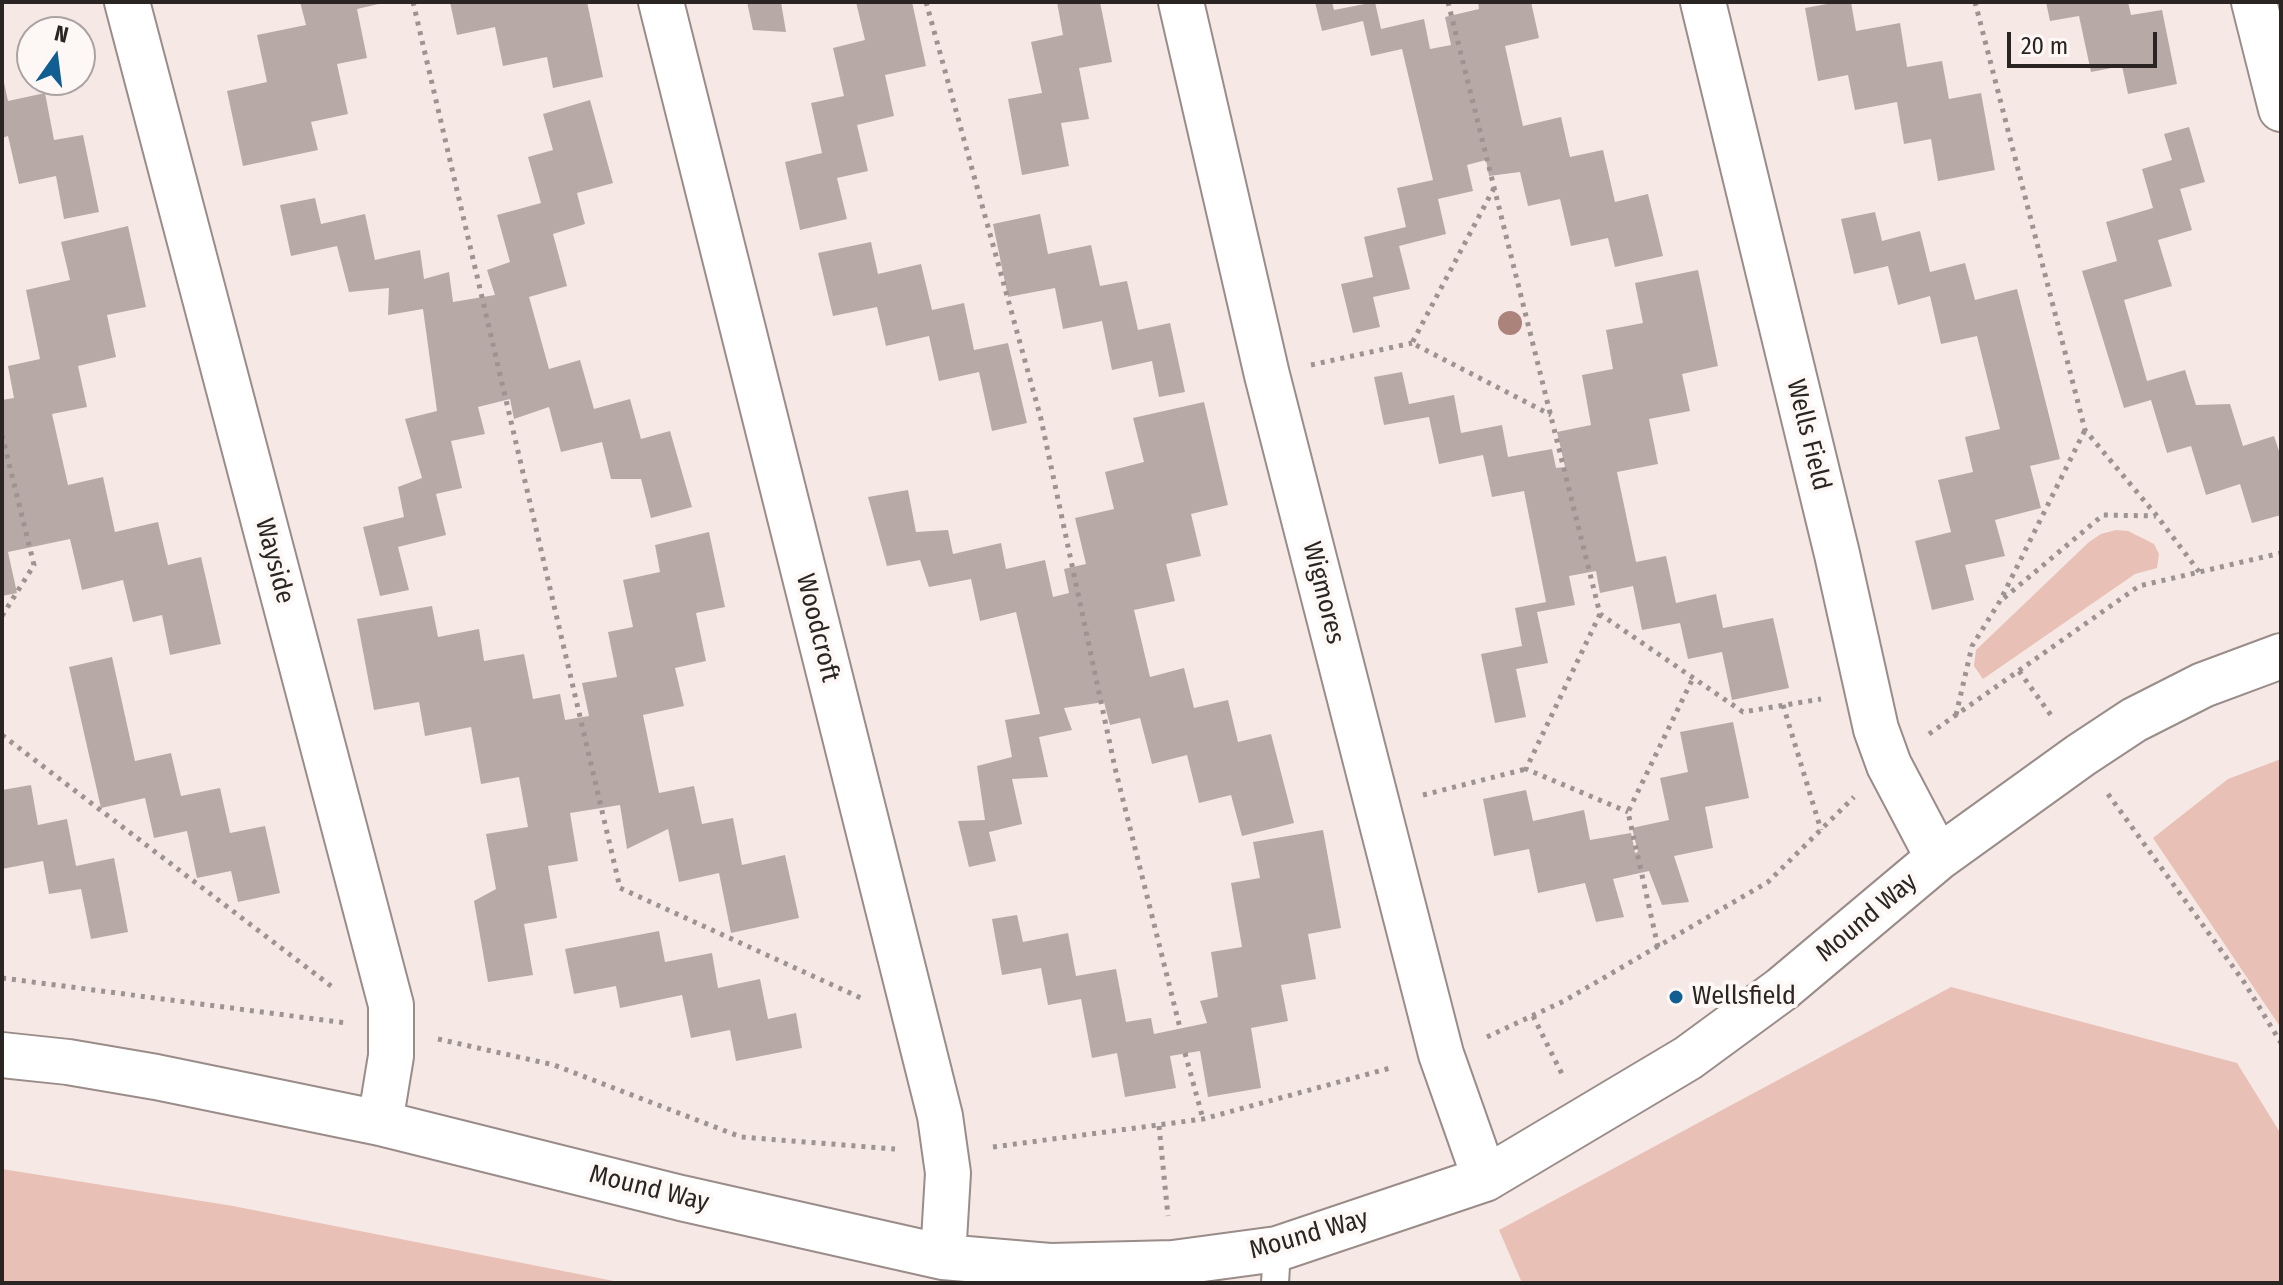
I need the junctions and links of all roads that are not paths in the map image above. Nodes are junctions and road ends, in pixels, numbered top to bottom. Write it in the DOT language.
graph roads {
  1 [pos="127,2"];
  2 [pos="661,2"];
  3 [pos="1181,2"];
  4 [pos="1703,2"];
  5 [pos="2254,2"];
  6 [pos="2281,109"];
  7 [pos="2281,656"];
  8 [pos="1938,858"];
  9 [pos="2,1055"];
  10 [pos="380,1123"];
  11 [pos="1485,1179"];
  12 [pos="943,1257"];
  13 [pos="1276,1266"];
  14 [pos="1056,1274"];
  1 -- 10 [label="street, Wayside"];
  2 -- 12 [label="street, Woodcroft"];
  3 -- 11 [label="street, Wigmores"];
  4 -- 8 [label="street, Wells Field"];
  5 -- 6 [label="street"];
  7 -- 8 [label="street, Mound Way"];
  8 -- 11 [label="street, Mound Way"];
  9 -- 10 [label="street, Mound Way"];
  10 -- 12 [label="street, Mound Way"];
  11 -- 13 [label="street, Mound Way"];
  12 -- 14 [label="street, Mound Way"];
  13 -- 14 [label="street, Mound Way"];
}
